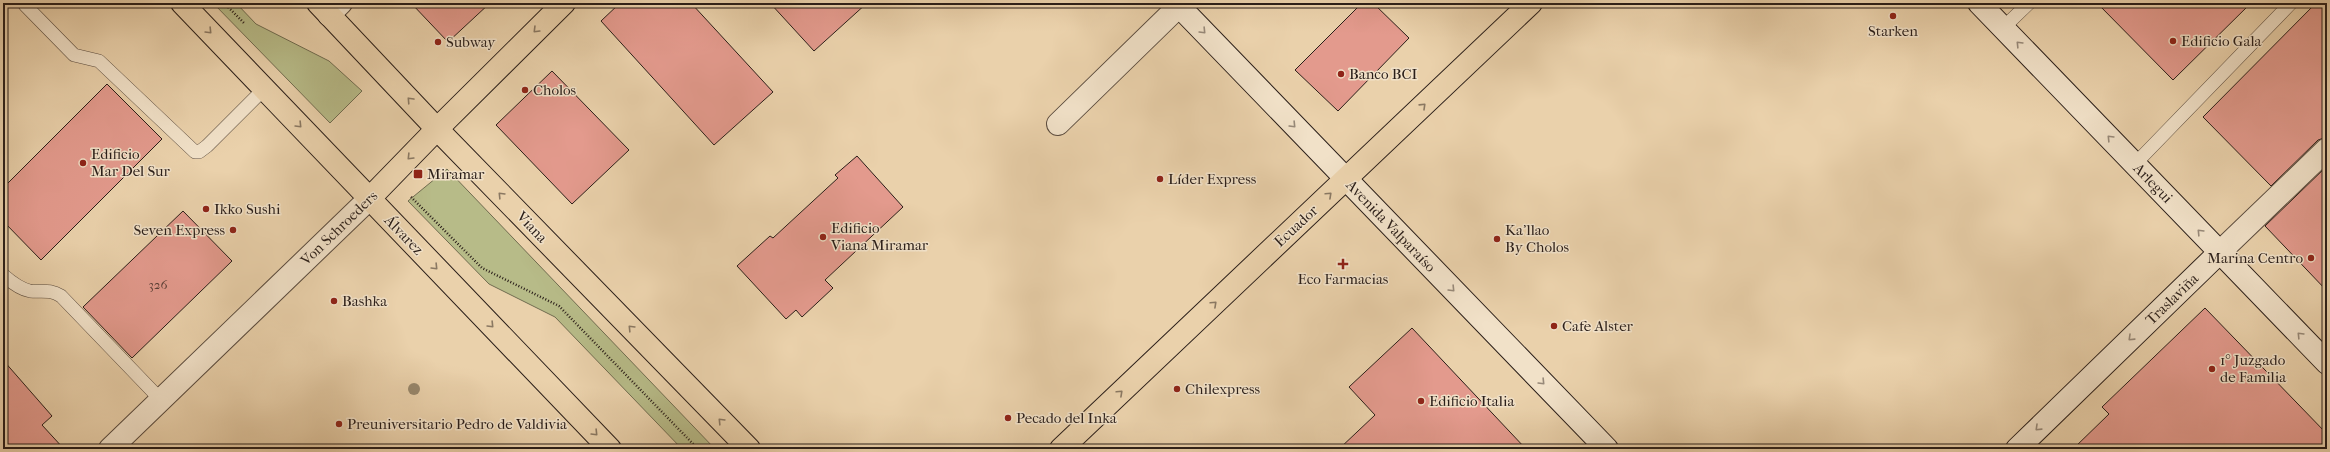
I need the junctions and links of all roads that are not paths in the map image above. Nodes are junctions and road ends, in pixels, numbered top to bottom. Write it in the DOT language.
graph roads {
  1 [pos="182,3"];
  2 [pos="564,3"];
  3 [pos="1531,3"];
  4 [pos="1979,3"];
  5 [pos="2029,3"];
  6 [pos="2291,3"];
  7 [pos="1177,4"];
  8 [pos="25,5"];
  9 [pos="329,7"];
  10 [pos="2003,28"];
  11 [pos="264,89"];
  12 [pos="1058,124"];
  13 [pos="437,129"];
  14 [pos="2327,149"];
  15 [pos="2134,164"];
  16 [pos="1346,179"];
  17 [pos="369,199"];
  18 [pos="2220,252"];
  19 [pos="3,275"];
  20 [pos="2327,363"];
  21 [pos="161,400"];
  22 [pos="110,449"];
  23 [pos="610,449"];
  24 [pos="748,449"];
  25 [pos="1061,449"];
  26 [pos="1606,449"];
  27 [pos="2017,449"];
  1 -- 11 [label="main road, Álvarez, one-way"];
  2 -- 13 [label="main road, Von Schroeders, one-way"];
  16 -- 3 [label="main road, Ecuador, one-way"];
  4 -- 10 [label="street, Arlegui"];
  5 -- 10 [label="lane"];
  6 -- 15 [label="lane"];
  7 -- 12 [label="street"];
  7 -- 16 [label="street, Avenida Valparaíso, one-way"];
  8 -- 11 [label="lane"];
  13 -- 9 [label="main road, Viana, one-way"];
  15 -- 10 [label="street, Arlegui, one-way"];
  11 -- 17 [label="main road, Álvarez, one-way"];
  13 -- 17 [label="main road, Von Schroeders, one-way"];
  24 -- 13 [label="main road, Viana, one-way"];
  14 -- 18 [label="street, Traslaviña"];
  18 -- 15 [label="street, Arlegui, one-way"];
  25 -- 16 [label="main road, Ecuador, one-way"];
  16 -- 26 [label="street, Avenida Valparaíso, one-way"];
  17 -- 21 [label="street, Von Schroeders"];
  17 -- 23 [label="main road, Álvarez, one-way"];
  20 -- 18 [label="street, Arlegui, one-way"];
  18 -- 27 [label="street, Traslaviña, one-way"];
  19 -- 21 [label="lane"];
  21 -- 22 [label="street, Von Schroeders"];
}
